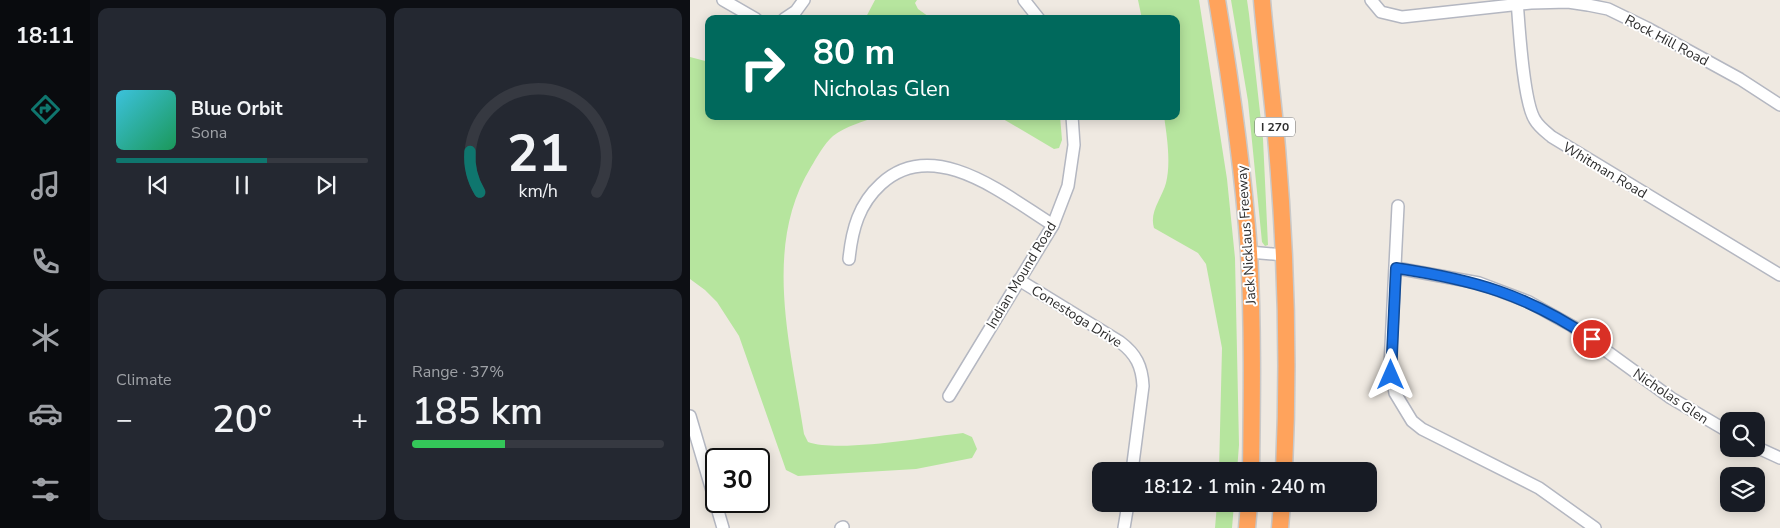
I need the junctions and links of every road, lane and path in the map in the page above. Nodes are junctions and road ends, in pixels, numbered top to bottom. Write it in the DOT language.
graph roads {
  1 [pos="723,0"];
  2 [pos="804,0"];
  3 [pos="1024,0"];
  4 [pos="1217,0"];
  5 [pos="1262,0"];
  6 [pos="1371,0"];
  7 [pos="1517,2"];
  8 [pos="749,15"];
  9 [pos="789,15"];
  10 [pos="1036,15"];
  11 [pos="1780,105"];
  12 [pos="1072,120"];
  13 [pos="1398,206"];
  14 [pos="1053,225"];
  15 [pos="1249,252"];
  16 [pos="1284,255"];
  17 [pos="849,259"];
  18 [pos="1396,268"];
  19 [pos="1780,274"];
  20 [pos="1019,280"];
  21 [pos="949,396"];
  22 [pos="690,416"];
  23 [pos="1720,427"];
  24 [pos="1765,451"];
  25 [pos="1780,458"];
  26 [pos="1133,462"];
  27 [pos="1251,462"];
  28 [pos="1284,462"];
  29 [pos="1127,512"];
  30 [pos="1248,512"];
  31 [pos="1281,512"];
  32 [pos="723,528"];
  33 [pos="1124,528"];
  34 [pos="1247,528"];
  35 [pos="1280,528"];
  36 [pos="1596,528"];
  1 -- 8 [label="street"];
  2 -- 9 [label="street"];
  3 -- 10 [label="street"];
  4 -- 15 [label="highway, Jack Nicklaus Freeway / I 270"];
  5 -- 16 [label="highway, I 270"];
  6 -- 7 [label="street, Rock Hill Road"];
  7 -- 11 [label="street, Rock Hill Road"];
  7 -- 19 [label="street, Whitman Road"];
  12 -- 14 [label="street, Indian Mound Road"];
  13 -- 18 [label="street"];
  14 -- 17 [label="street"];
  14 -- 20 [label="street, Indian Mound Road"];
  15 -- 16 [label="street"];
  15 -- 27 [label="highway, Jack Nicklaus Freeway / I 270"];
  16 -- 28 [label="highway, I 270"];
  18 -- 23 [label="street, Nicholas Glen"];
  18 -- 36 [label="street"];
  20 -- 21 [label="street, Indian Mound Road"];
  20 -- 26 [label="street, Conestoga Drive"];
  22 -- 32 [label="street"];
  24 -- 25 [label="street"];
  29 -- 33 [label="street"];
  30 -- 34 [label="highway"];
  31 -- 35 [label="highway"];
}
